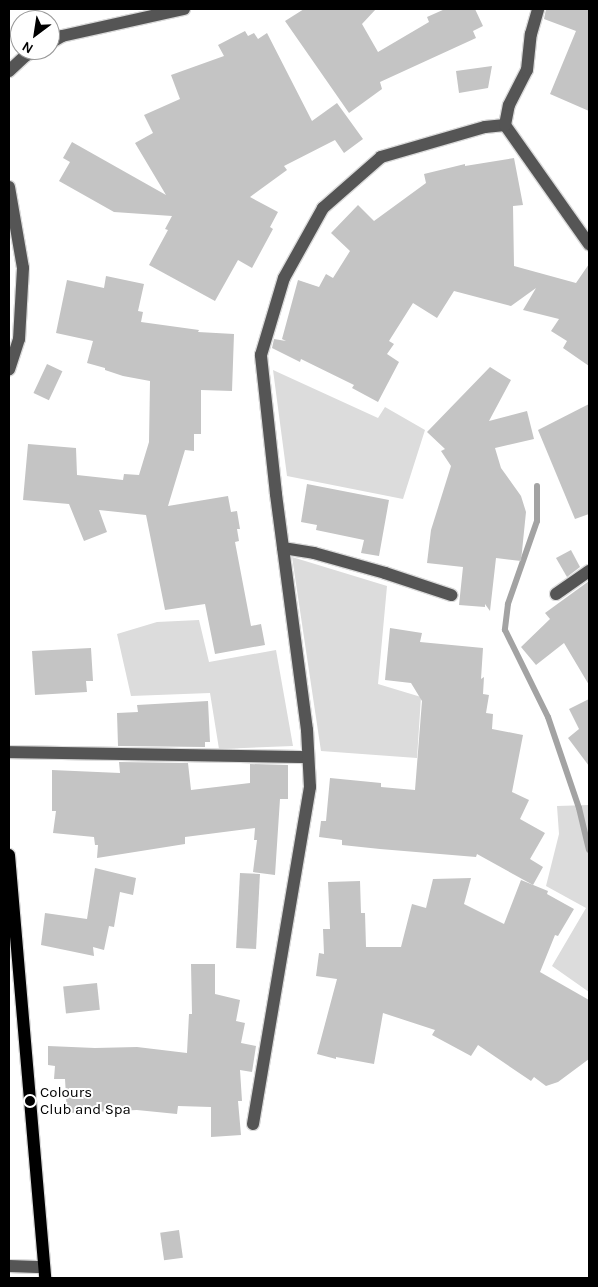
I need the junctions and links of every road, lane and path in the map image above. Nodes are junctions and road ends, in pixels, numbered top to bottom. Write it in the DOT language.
graph roads {
  1 [pos="184,9"];
  2 [pos="538,9"];
  3 [pos="60,37"];
  4 [pos="21,60"];
  5 [pos="9,71"];
  6 [pos="505,125"];
  7 [pos="9,187"];
  8 [pos="589,244"];
  9 [pos="9,368"];
  10 [pos="283,548"];
  11 [pos="589,572"];
  12 [pos="556,594"];
  13 [pos="451,595"];
  14 [pos="9,752"];
  15 [pos="308,757"];
  16 [pos="9,855"];
  17 [pos="253,1124"];
  18 [pos="9,1266"];
  19 [pos="45,1272"];
  1 -- 3 [label="street"];
  2 -- 6 [label="street"];
  4 -- 5 [label="street"];
  6 -- 8 [label="street"];
  6 -- 10 [label="street"];
  7 -- 9 [label="street"];
  10 -- 13 [label="street"];
  10 -- 15 [label="street"];
  11 -- 12 [label="street"];
  14 -- 15 [label="street"];
  15 -- 17 [label="street"];
  16 -- 19 [label="main road"];
  18 -- 19 [label="street"];
}
